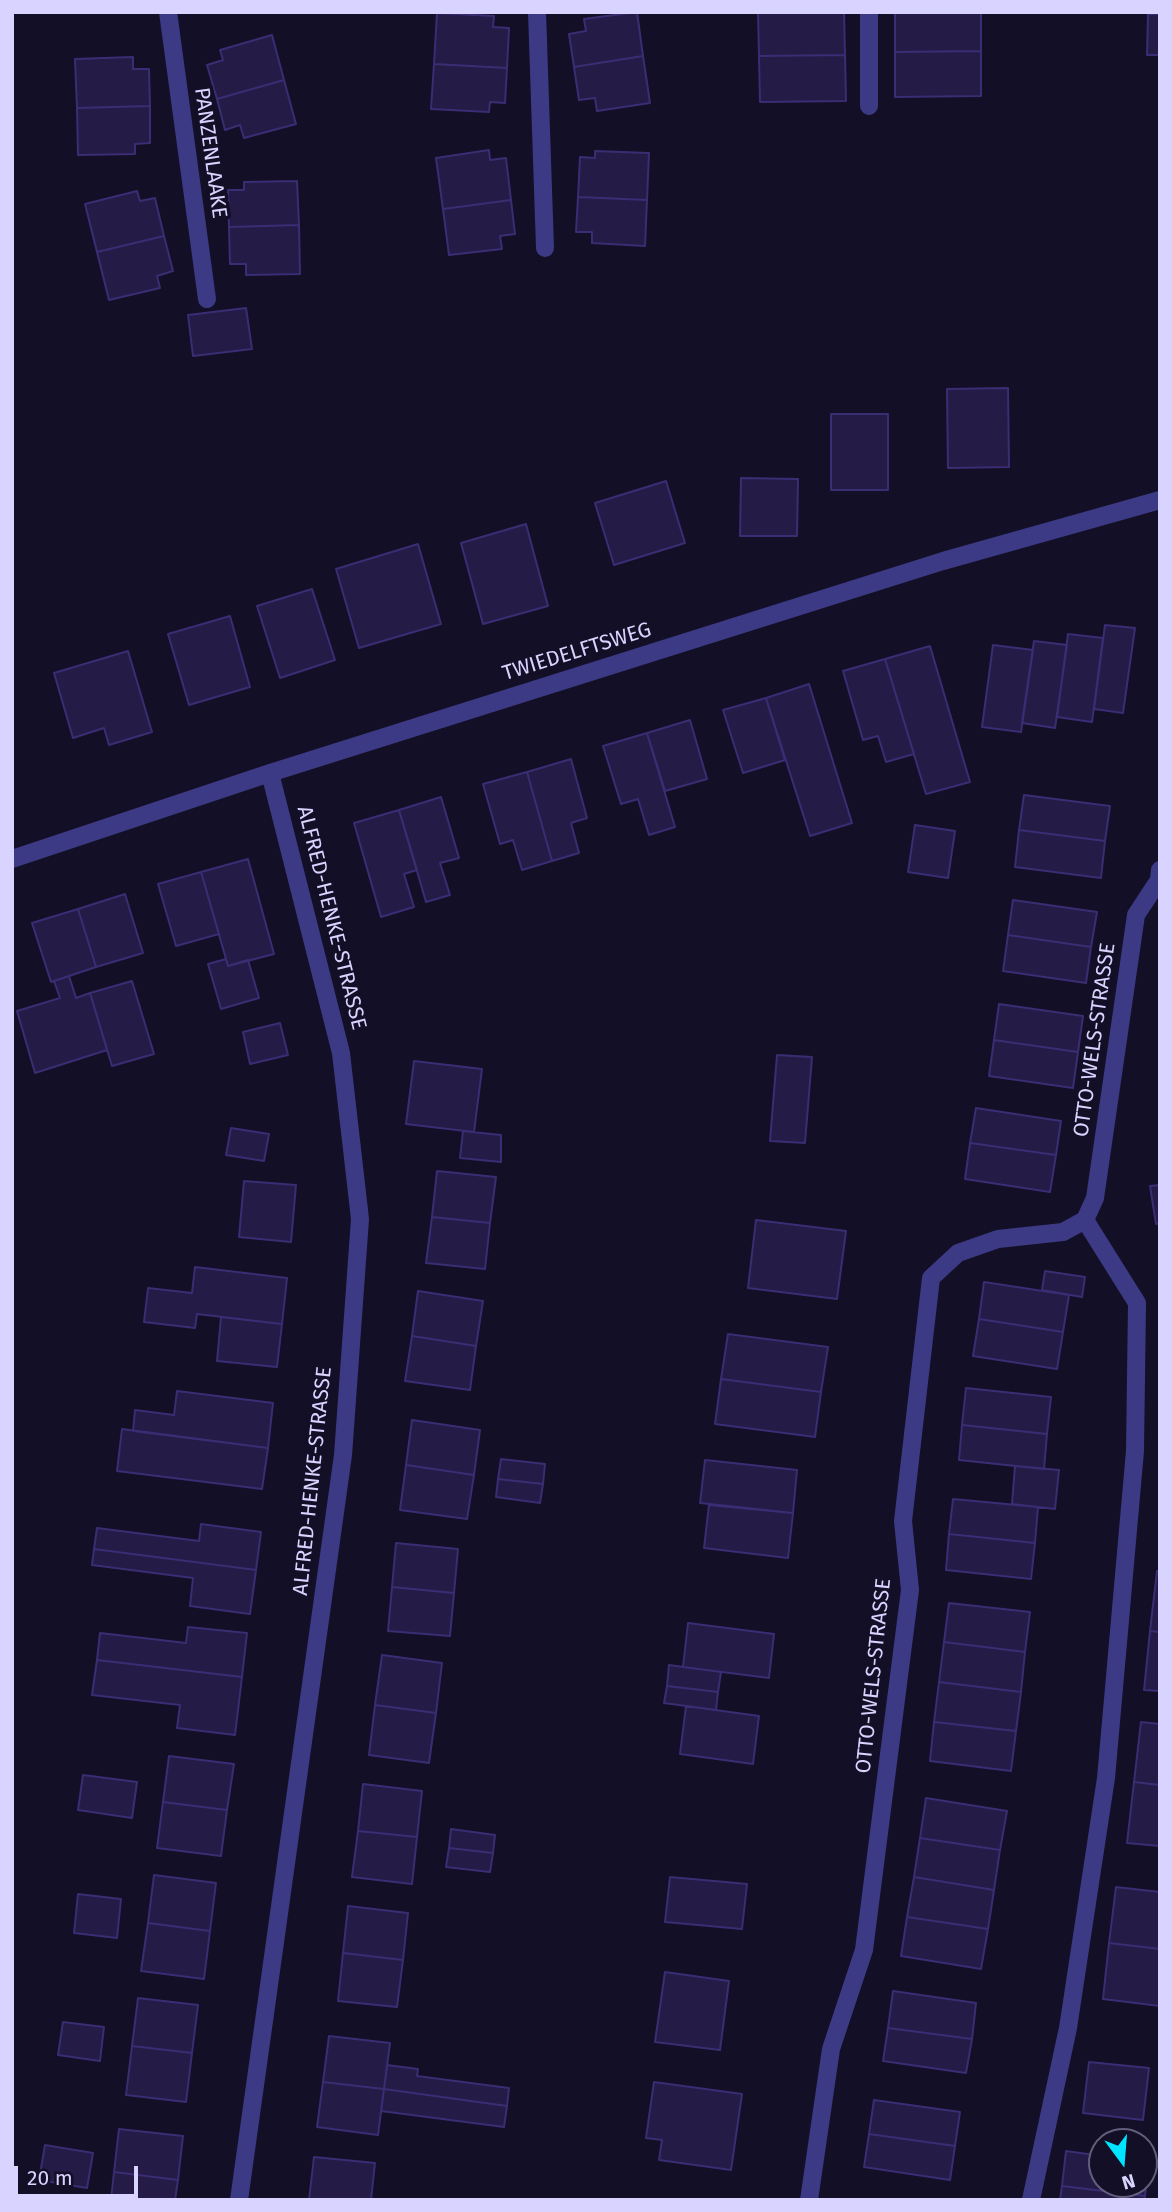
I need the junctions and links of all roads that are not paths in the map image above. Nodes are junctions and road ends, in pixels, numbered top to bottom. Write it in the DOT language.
graph roads {
  1 [pos="168,12"];
  2 [pos="537,12"];
  3 [pos="869,12"];
  4 [pos="869,106"];
  5 [pos="545,248"];
  6 [pos="206,299"];
  7 [pos="1160,500"];
  8 [pos="270,773"];
  9 [pos="12,859"];
  10 [pos="1160,870"];
  11 [pos="1085,1220"];
  12 [pos="239,2200"];
  13 [pos="809,2200"];
  14 [pos="1031,2200"];
  1 -- 6 [label="street, PANZENLAAKE"];
  2 -- 5 [label="street"];
  3 -- 4 [label="street"];
  7 -- 8 [label="street, TWIEDELFTSWEG"];
  8 -- 9 [label="street, TWIEDELFTSWEG"];
  8 -- 12 [label="street, ALFRED-HENKE-STRASSE"];
  10 -- 11 [label="street, OTTO-WELS-STRASSE"];
  11 -- 13 [label="street, OTTO-WELS-STRASSE"];
  11 -- 14 [label="street"];
}
